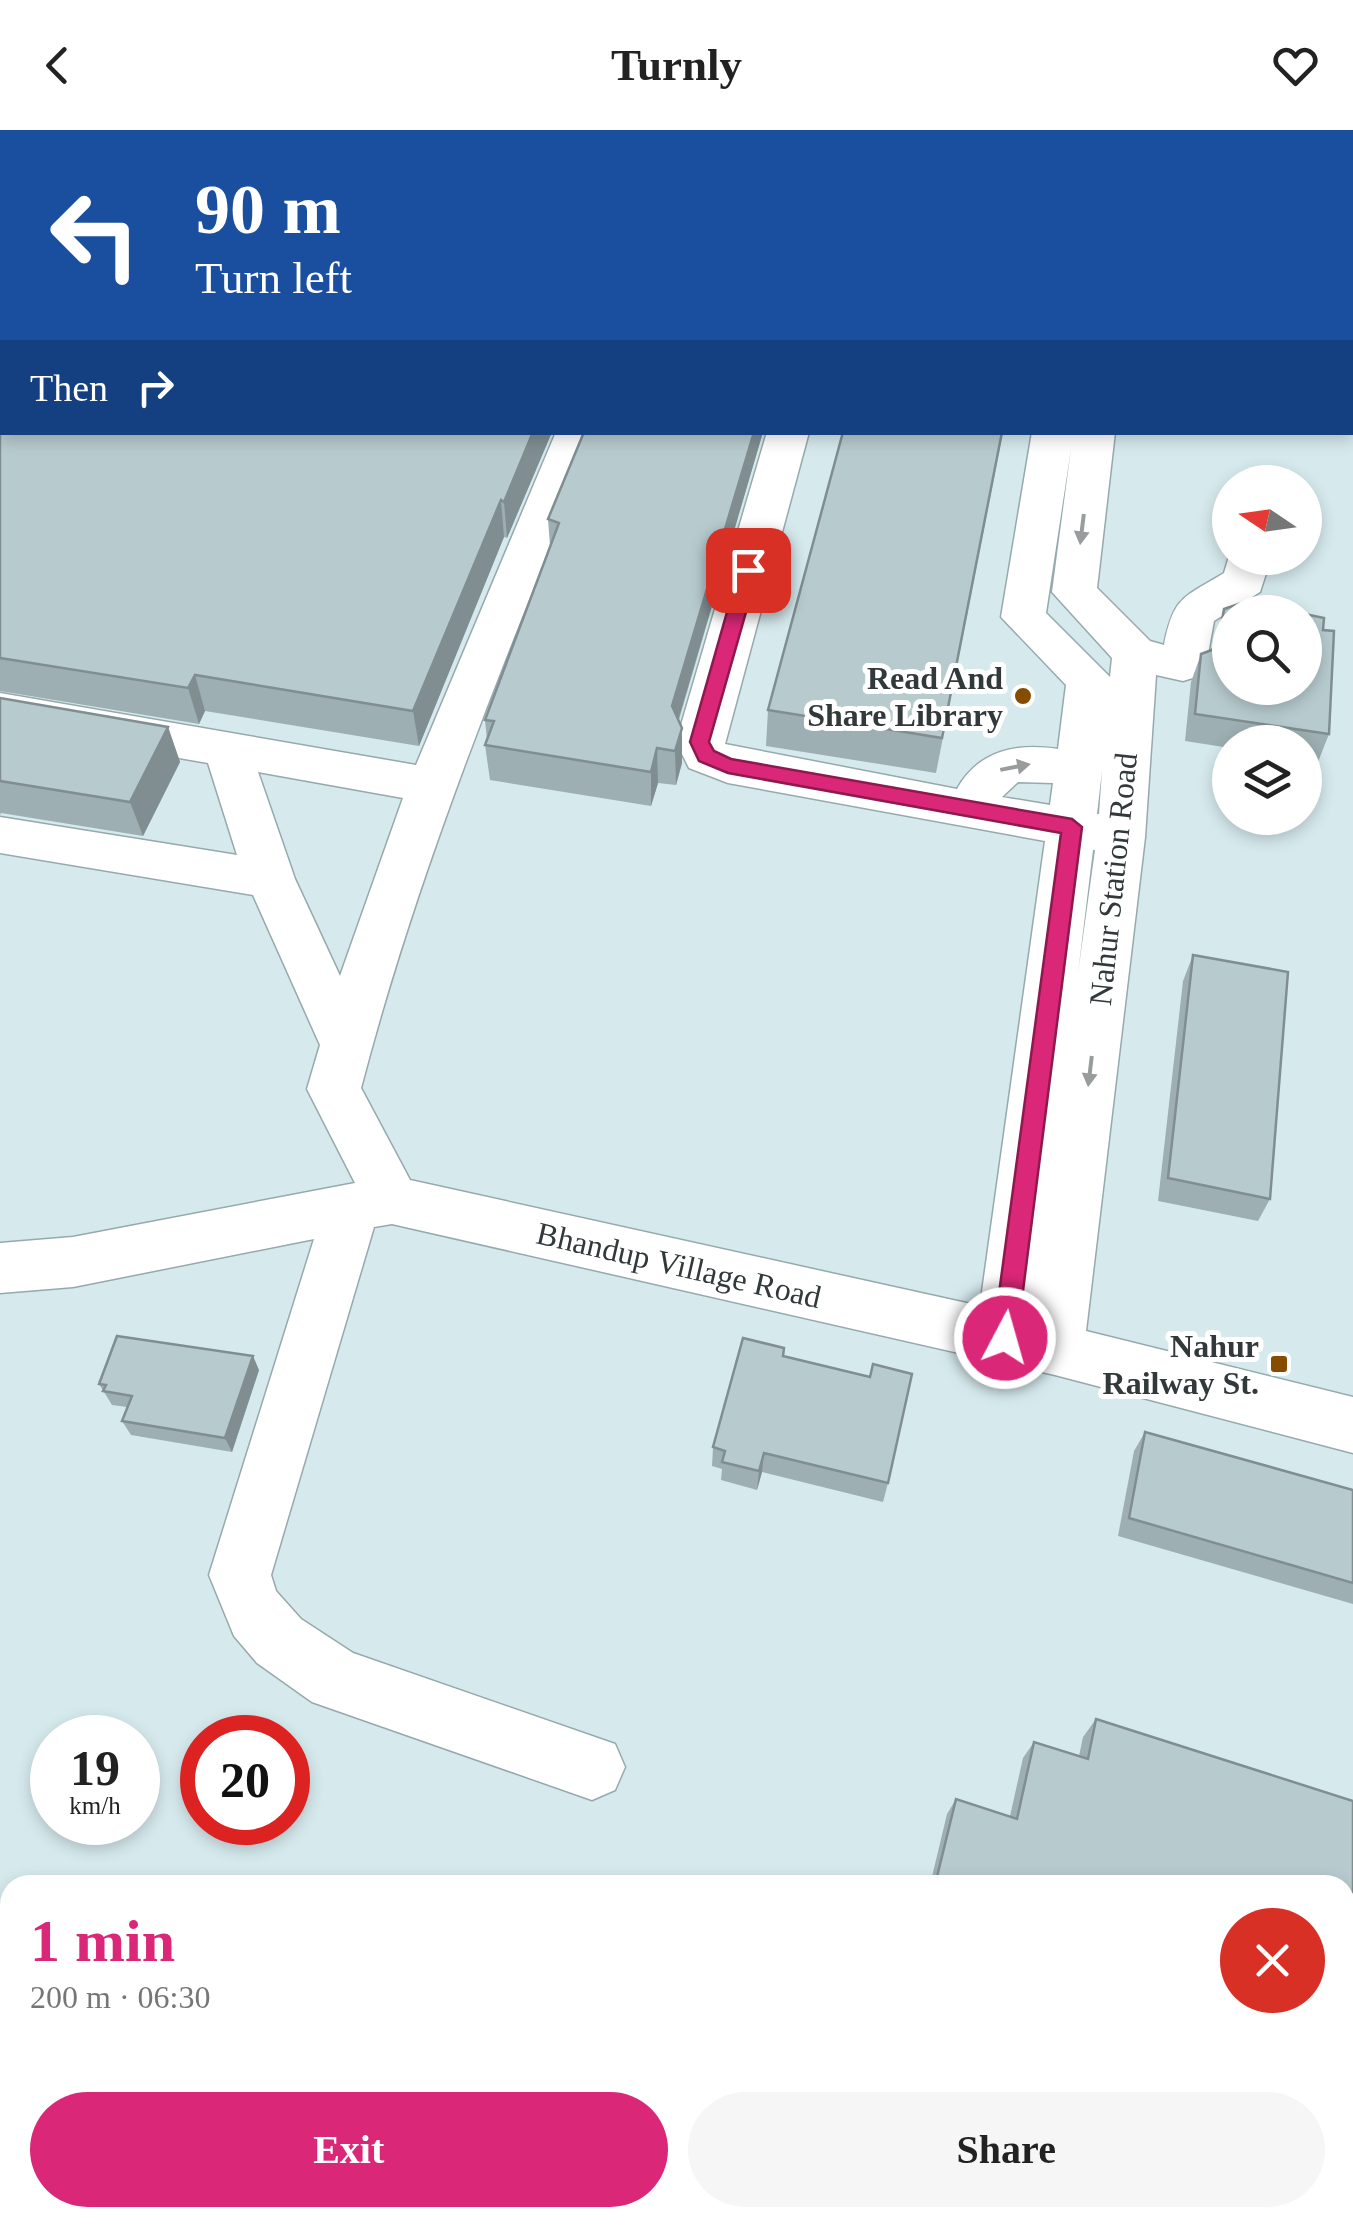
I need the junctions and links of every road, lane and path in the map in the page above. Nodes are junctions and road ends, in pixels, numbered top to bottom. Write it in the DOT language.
graph roads {
  1 [pos="576,435"];
  2 [pos="787,435"];
  3 [pos="1053,435"];
  4 [pos="1094,435"];
  5 [pos="1246,575"];
  6 [pos="1128,646"];
  7 [pos="1068,660"];
  8 [pos="0,710"];
  9 [pos="227,750"];
  10 [pos="1080,770"];
  11 [pos="431,786"];
  12 [pos="972,809"];
  13 [pos="1072,827"];
  14 [pos="0,834"];
  15 [pos="1121,837"];
  16 [pos="270,880"];
  17 [pos="345,1042"];
  18 [pos="372,1204"];
  19 [pos="0,1268"];
  20 [pos="1030,1344"];
  21 [pos="1353,1425"];
  22 [pos="592,1767"];
  1 -- 11 [label="street"];
  2 -- 12 [label="street"];
  3 -- 7 [label="street, Nahur Station Road"];
  4 -- 6 [label="street, one-way"];
  5 -- 6 [label="street"];
  6 -- 7 [label="street"];
  6 -- 15 [label="street, Nahur Station Road"];
  7 -- 10 [label="street, Nahur Station Road"];
  8 -- 9 [label="street"];
  9 -- 11 [label="street"];
  9 -- 16 [label="street"];
  12 -- 10 [label="street, one-way"];
  10 -- 13 [label="street, Nahur Station Road"];
  11 -- 17 [label="street"];
  12 -- 13 [label="street"];
  13 -- 15 [label="street"];
  13 -- 20 [label="street, Nahur Station Road"];
  14 -- 16 [label="street"];
  15 -- 20 [label="street, Nahur Station Road, one-way"];
  16 -- 17 [label="street"];
  17 -- 18 [label="street"];
  18 -- 19 [label="street, Bhandup Village Road"];
  18 -- 20 [label="street, Bhandup Village Road"];
  18 -- 22 [label="street"];
  20 -- 21 [label="street, Bhandup Village Road"];
}
